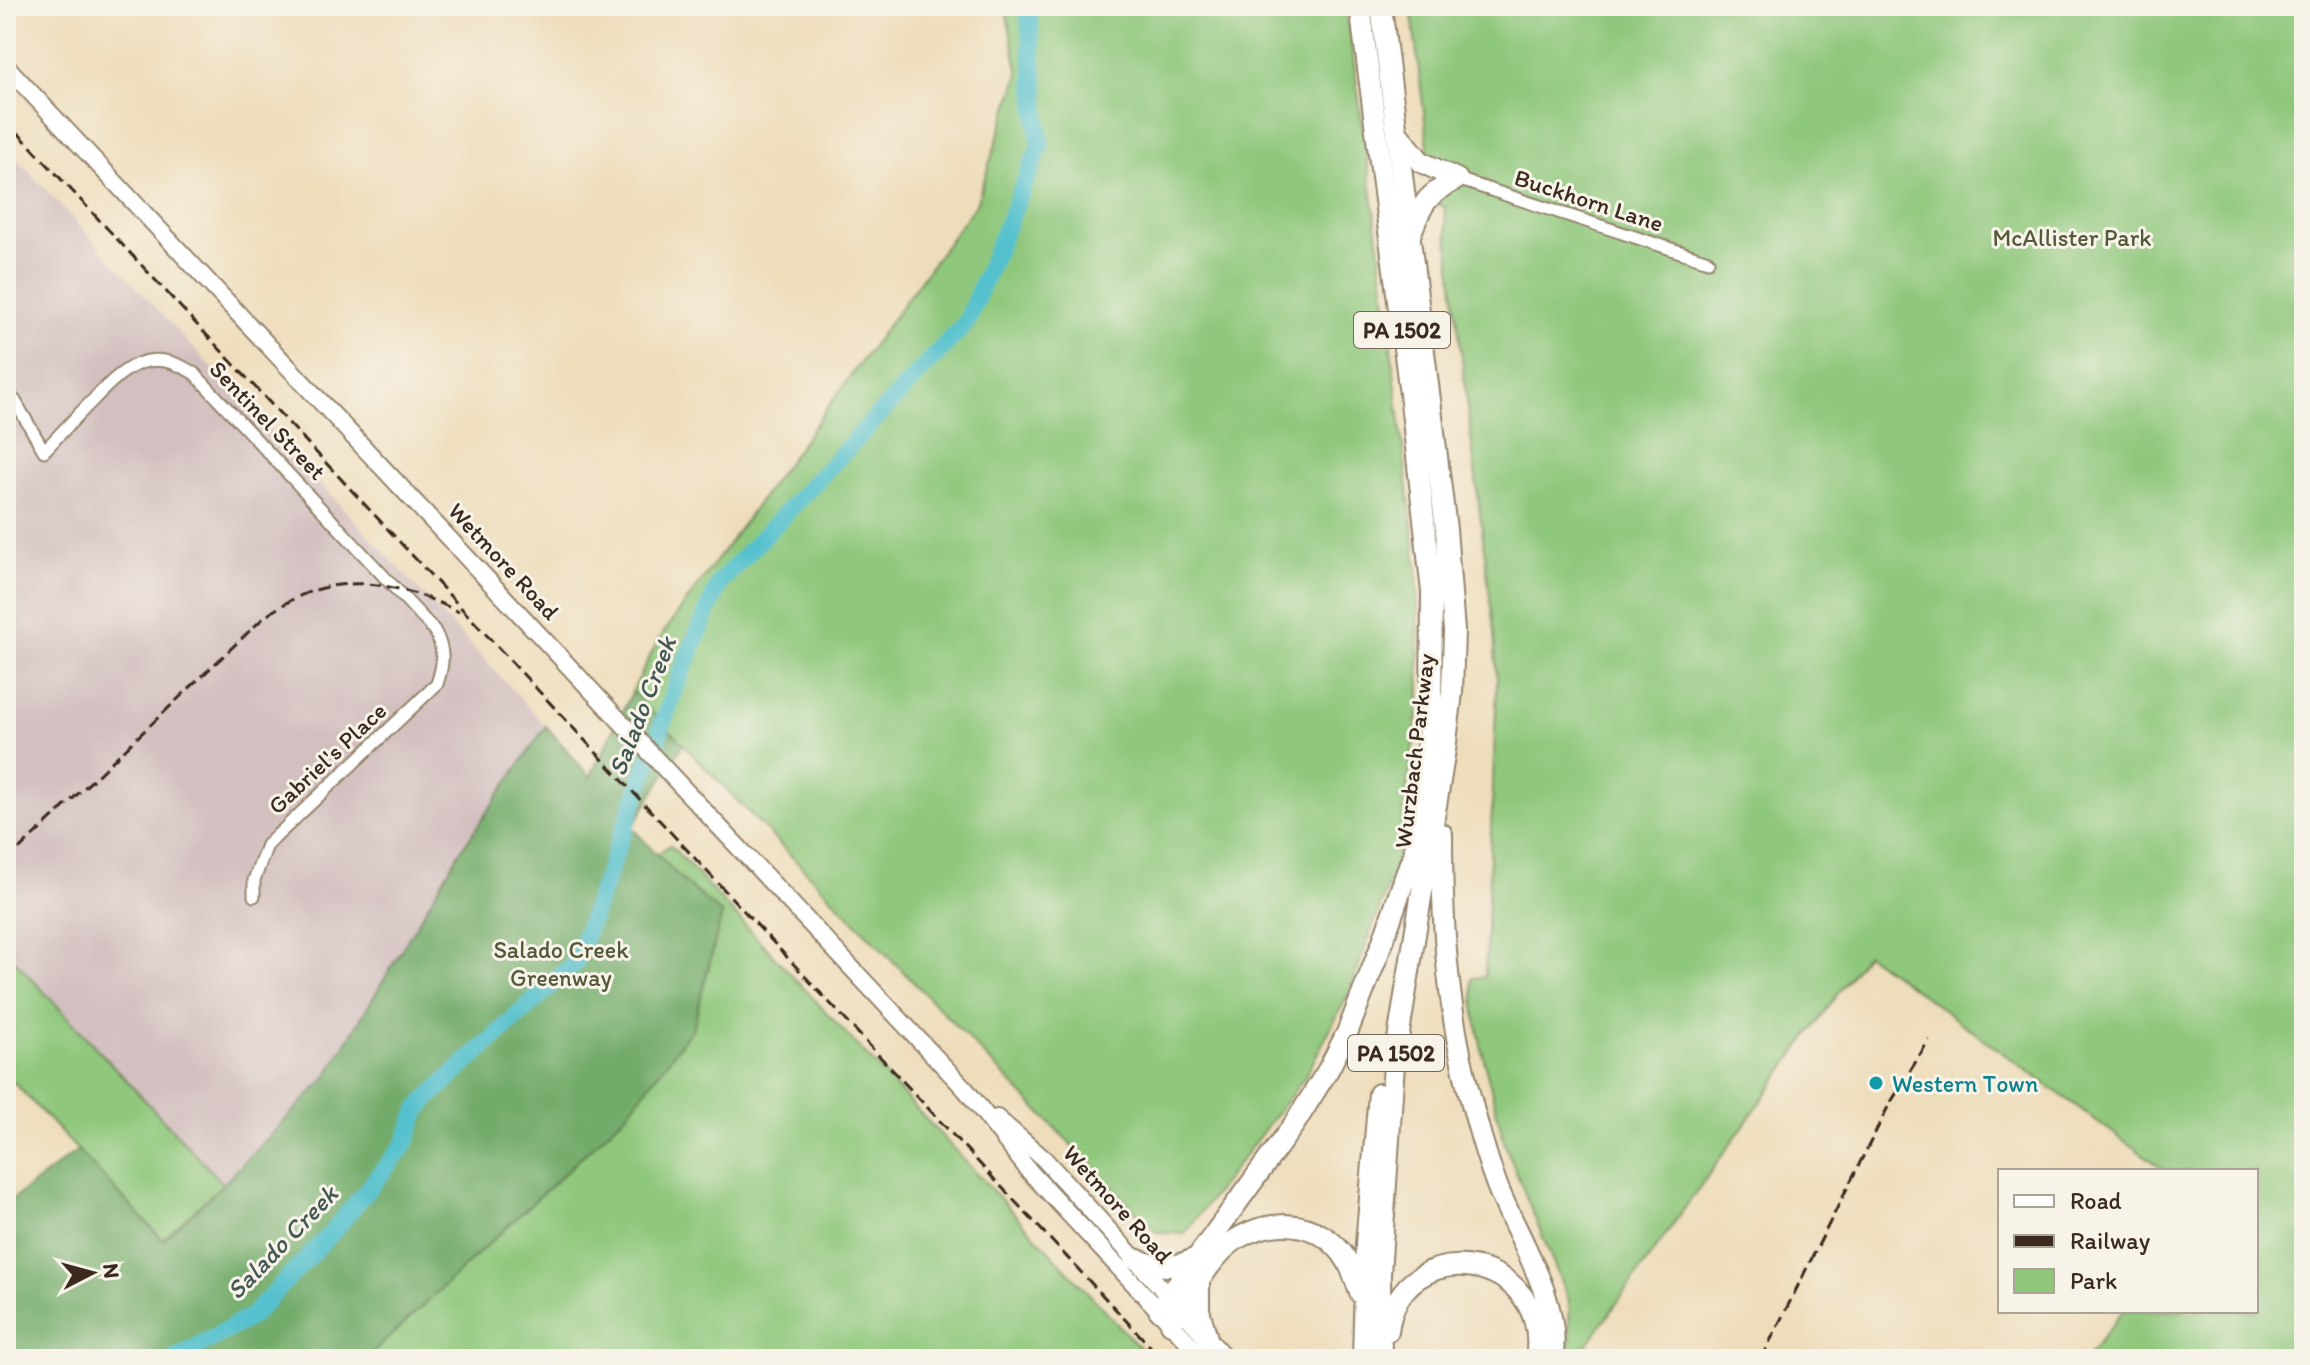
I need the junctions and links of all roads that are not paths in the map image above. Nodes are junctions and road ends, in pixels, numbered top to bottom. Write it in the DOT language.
graph roads {
  1 [pos="1360,6"];
  2 [pos="1381,6"];
  3 [pos="6,66"];
  4 [pos="1395,130"];
  5 [pos="1457,179"];
  6 [pos="1409,237"];
  7 [pos="1708,261"];
  8 [pos="6,392"];
  9 [pos="443,659"];
  10 [pos="1445,750"];
  11 [pos="1415,848"];
  12 [pos="254,896"];
  13 [pos="966,1090"];
  14 [pos="1198,1257"];
  15 [pos="1135,1259"];
  16 [pos="1199,1284"];
  17 [pos="1364,1304"];
  18 [pos="1170,1310"];
  19 [pos="1207,1338"];
  20 [pos="1204,1359"];
  21 [pos="1226,1359"];
  22 [pos="1363,1359"];
  23 [pos="1383,1359"];
  24 [pos="1536,1359"];
  25 [pos="1552,1359"];
  1 -- 11 [label="highway, Wurzbach Parkway / PA 1502"];
  2 -- 4 [label="highway, Wurzbach Parkway / PA 1502"];
  3 -- 13 [label="main road, Wetmore Road"];
  4 -- 5 [label="highway"];
  4 -- 6 [label="highway, Wurzbach Parkway / PA 1502"];
  5 -- 6 [label="highway"];
  5 -- 7 [label="street, Buckhorn Lane"];
  6 -- 10 [label="highway, Wurzbach Parkway / PA 1502"];
  8 -- 9 [label="street, Sentinel Street"];
  9 -- 12 [label="street, Gabriel's Place"];
  10 -- 23 [label="highway, Wurzbach Parkway / PA 1502"];
  10 -- 25 [label="highway"];
  11 -- 14 [label="highway"];
  11 -- 17 [label="highway, Wurzbach Parkway / PA 1502"];
  13 -- 15 [label="main road, Wetmore Road"];
  13 -- 18 [label="main road, Wetmore Road"];
  14 -- 15 [label="highway"];
  14 -- 18 [label="highway"];
  15 -- 18 [label="main road, Wetmore Road"];
  16 -- 17 [label="highway"];
  16 -- 18 [label="highway"];
  16 -- 19 [label="highway"];
  17 -- 22 [label="highway, Wurzbach Parkway / PA 1502"];
  18 -- 19 [label="main road, Wetmore Road"];
  18 -- 20 [label="main road, Wetmore Road"];
  19 -- 21 [label="main road, Wetmore Road"];
  23 -- 24 [label="highway"];
}
